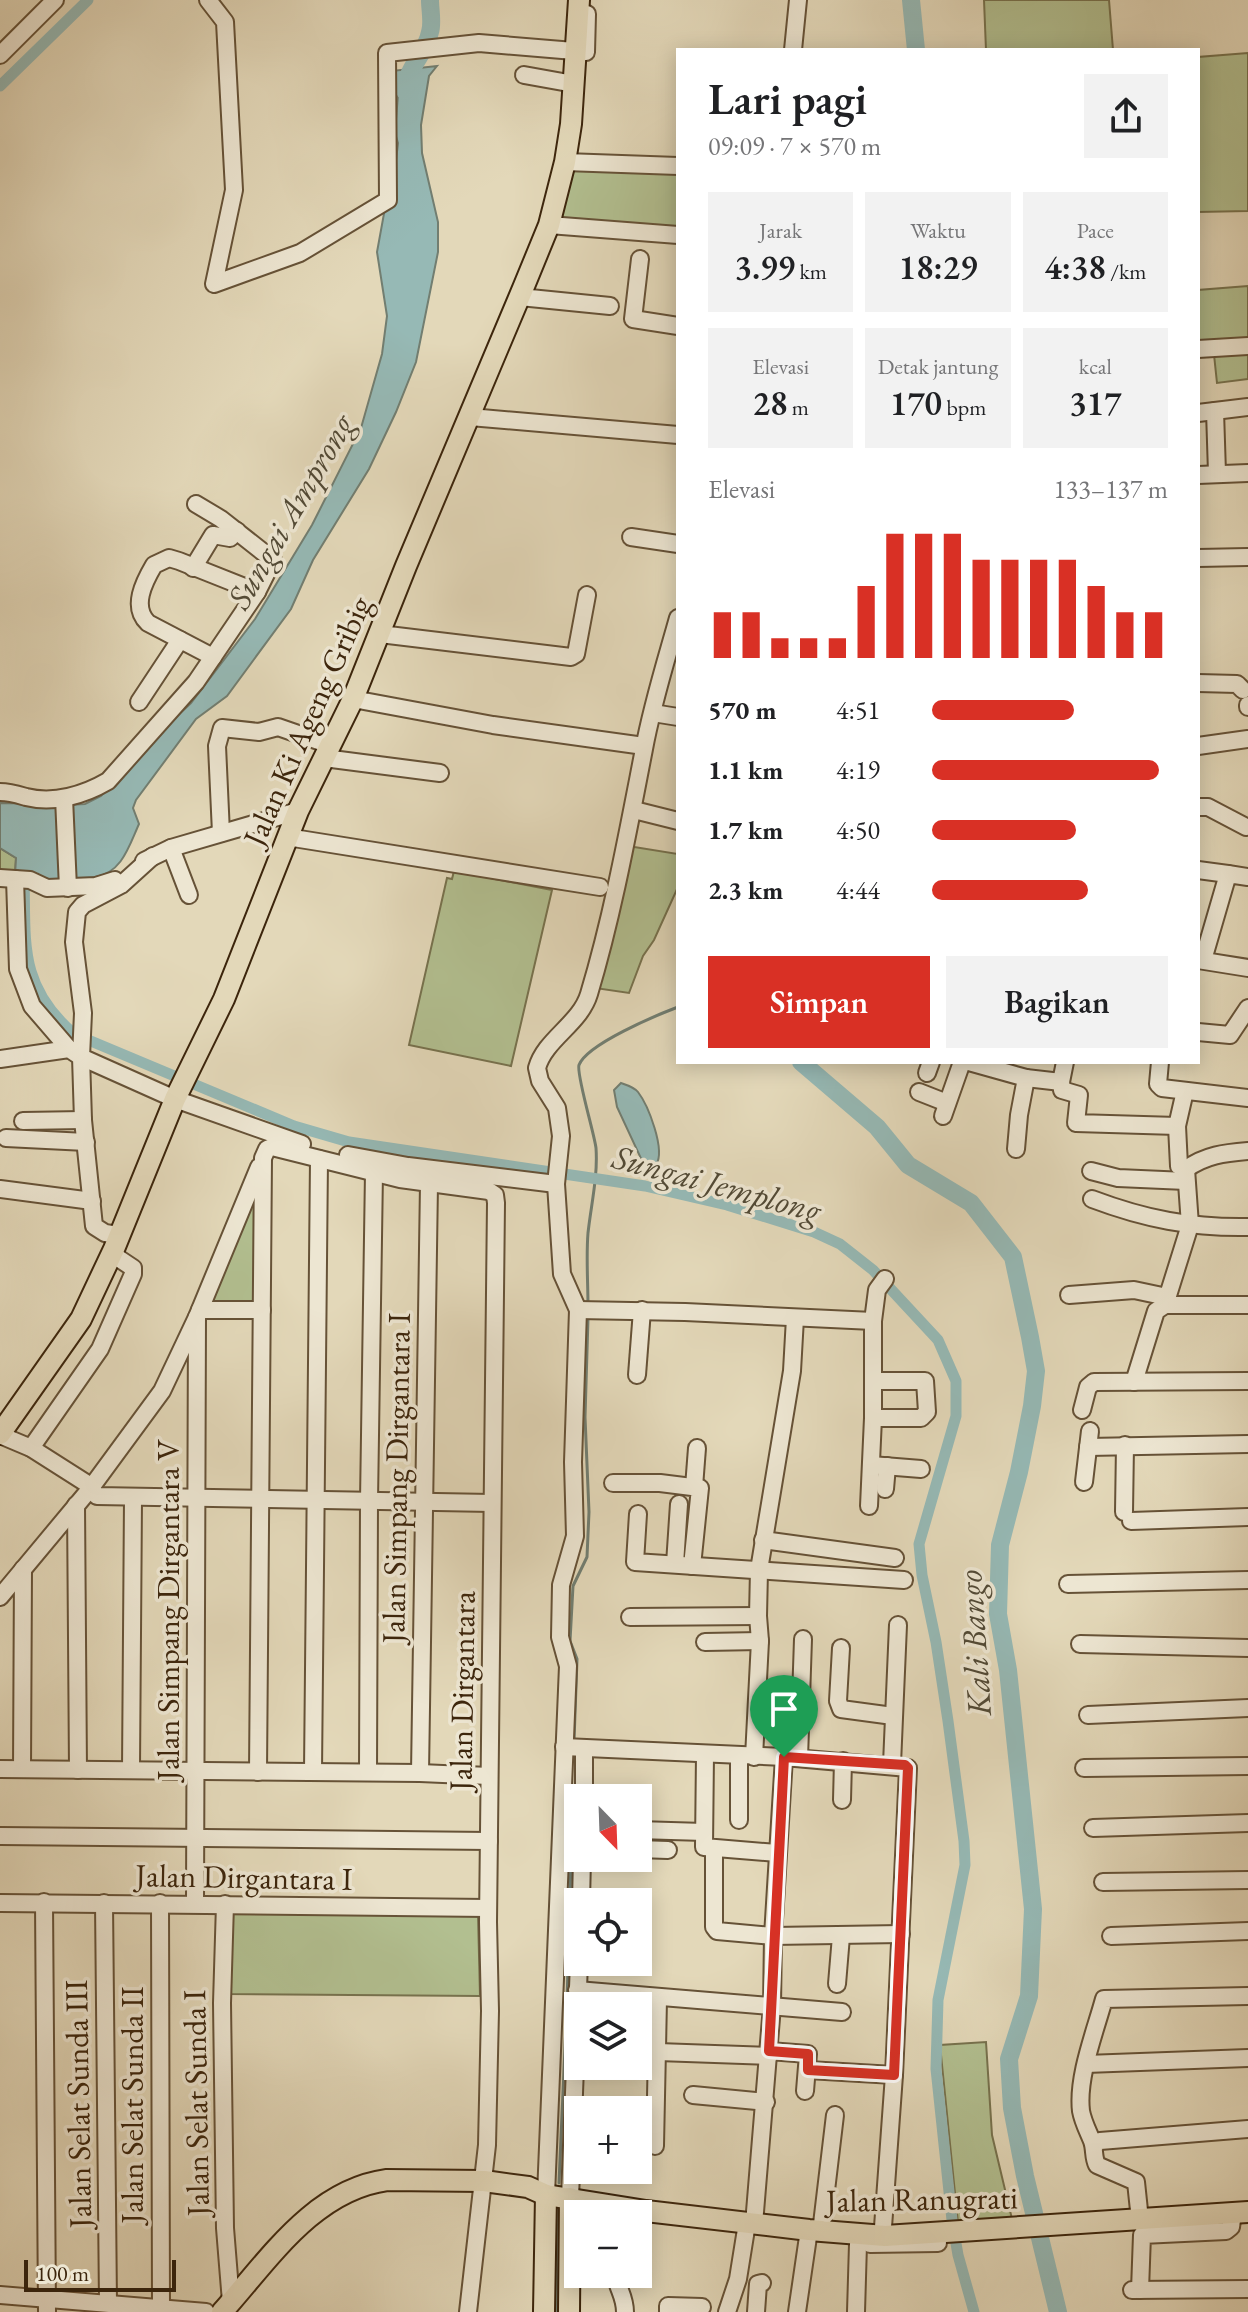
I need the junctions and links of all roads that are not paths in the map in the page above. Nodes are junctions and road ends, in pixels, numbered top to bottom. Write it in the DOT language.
graph roads {
  1 [pos="55,0"];
  2 [pos="208,0"];
  3 [pos="579,0"];
  4 [pos="588,0"];
  5 [pos="798,0"];
  6 [pos="793,48"];
  7 [pos="0,55"];
  8 [pos="524,75"];
  9 [pos="574,84"];
  10 [pos="565,162"];
  11 [pos="676,166"];
  12 [pos="549,225"];
  13 [pos="676,235"];
  14 [pos="640,259"];
  15 [pos="520,297"];
  16 [pos="610,306"];
  17 [pos="676,326"];
  18 [pos="1248,346"];
  19 [pos="1200,349"];
  20 [pos="1248,407"];
  21 [pos="1206,412"];
  22 [pos="470,417"];
  23 [pos="676,435"];
  24 [pos="1217,473"];
  25 [pos="1248,473"];
  26 [pos="1200,475"];
  27 [pos="196,504"];
  28 [pos="237,531"];
  29 [pos="631,537"];
  30 [pos="676,544"];
  31 [pos="1248,557"];
  32 [pos="1200,558"];
  33 [pos="193,568"];
  34 [pos="257,592"];
  35 [pos="587,595"];
  36 [pos="380,634"];
  37 [pos="180,640"];
  38 [pos="674,645"];
  39 [pos="213,657"];
  40 [pos="1200,683"];
  41 [pos="353,699"];
  42 [pos="1246,701"];
  43 [pos="139,702"];
  44 [pos="653,713"];
  45 [pos="676,717"];
  46 [pos="1248,739"];
  47 [pos="644,746"];
  48 [pos="1200,746"];
  49 [pos="327,752"];
  50 [pos="440,773"];
  51 [pos="0,792"];
  52 [pos="65,801"];
  53 [pos="1200,807"];
  54 [pos="634,810"];
  55 [pos="298,811"];
  56 [pos="676,820"];
  57 [pos="1246,827"];
  58 [pos="221,833"];
  59 [pos="287,837"];
  60 [pos="171,848"];
  61 [pos="153,856"];
  62 [pos="1200,870"];
  63 [pos="1228,874"];
  64 [pos="1248,877"];
  65 [pos="15,879"];
  66 [pos="68,882"];
  67 [pos="600,887"];
  68 [pos="189,895"];
  69 [pos="1204,936"];
  70 [pos="1201,960"];
  71 [pos="1248,968"];
  72 [pos="1246,1014"];
  73 [pos="1200,1032"];
  74 [pos="77,1053"];
  75 [pos="0,1059"];
  76 [pos="961,1064"];
  77 [pos="976,1064"];
  78 [pos="1065,1064"];
  79 [pos="1160,1064"];
  80 [pos="1026,1078"];
  81 [pos="1061,1082"];
  82 [pos="1185,1091"];
  83 [pos="919,1092"];
  84 [pos="176,1098"];
  85 [pos="1248,1098"];
  86 [pos="83,1120"];
  87 [pos="23,1121"];
  88 [pos="1177,1126"];
  89 [pos="6,1138"];
  90 [pos="86,1142"];
  91 [pos="1016,1149"];
  92 [pos="1248,1151"];
  93 [pos="263,1158"];
  94 [pos="319,1159"];
  95 [pos="1091,1171"];
  96 [pos="374,1172"];
  97 [pos="1186,1175"];
  98 [pos="557,1177"];
  99 [pos="429,1184"];
  100 [pos="0,1189"];
  101 [pos="1092,1199"];
  102 [pos="92,1201"];
  103 [pos="1190,1225"];
  104 [pos="1248,1227"];
  105 [pos="116,1245"];
  106 [pos="881,1283"];
  107 [pos="1069,1295"];
  108 [pos="1166,1301"];
  109 [pos="1248,1305"];
  110 [pos="262,1310"];
  111 [pos="580,1310"];
  112 [pos="642,1310"];
  113 [pos="198,1313"];
  114 [pos="795,1318"];
  115 [pos="873,1321"];
  116 [pos="637,1375"];
  117 [pos="873,1381"];
  118 [pos="1248,1381"];
  119 [pos="1134,1382"];
  120 [pos="1082,1410"];
  121 [pos="873,1418"];
  122 [pos="0,1434"];
  123 [pos="1248,1444"];
  124 [pos="1125,1445"];
  125 [pos="31,1448"];
  126 [pos="697,1448"];
  127 [pos="879,1466"];
  128 [pos="921,1469"];
  129 [pos="1084,1482"];
  130 [pos="613,1483"];
  131 [pos="694,1487"];
  132 [pos="90,1489"];
  133 [pos="885,1489"];
  134 [pos="133,1499"];
  135 [pos="197,1499"];
  136 [pos="261,1500"];
  137 [pos="315,1501"];
  138 [pos="369,1501"];
  139 [pos="424,1503"];
  140 [pos="492,1503"];
  141 [pos="679,1504"];
  142 [pos="76,1505"];
  143 [pos="869,1506"];
  144 [pos="638,1514"];
  145 [pos="1248,1517"];
  146 [pos="763,1540"];
  147 [pos="895,1558"];
  148 [pos="683,1565"];
  149 [pos="23,1569"];
  150 [pos="759,1570"];
  151 [pos="904,1580"];
  152 [pos="1248,1580"];
  153 [pos="1068,1584"];
  154 [pos="0,1597"];
  155 [pos="758,1616"];
  156 [pos="630,1617"];
  157 [pos="898,1625"];
  158 [pos="803,1639"];
  159 [pos="760,1641"];
  160 [pos="705,1642"];
  161 [pos="1080,1644"];
  162 [pos="841,1648"];
  163 [pos="1248,1648"];
  164 [pos="1248,1708"];
  165 [pos="1088,1715"];
  166 [pos="893,1716"];
  167 [pos="574,1748"];
  168 [pos="705,1754"];
  169 [pos="746,1757"];
  170 [pos="791,1758"];
  171 [pos="843,1761"];
  172 [pos="892,1764"];
  173 [pos="1248,1766"];
  174 [pos="1084,1768"];
  175 [pos="0,1769"];
  176 [pos="22,1769"];
  177 [pos="131,1769"];
  178 [pos="78,1770"];
  179 [pos="195,1772"];
  180 [pos="258,1772"];
  181 [pos="313,1772"];
  182 [pos="368,1772"];
  183 [pos="420,1773"];
  184 [pos="489,1776"];
  185 [pos="581,1784"];
  186 [pos="842,1800"];
  187 [pos="739,1820"];
  188 [pos="1248,1823"];
  189 [pos="1093,1828"];
  190 [pos="652,1830"];
  191 [pos="704,1832"];
  192 [pos="0,1836"];
  193 [pos="195,1837"];
  194 [pos="489,1841"];
  195 [pos="652,1849"];
  196 [pos="668,1850"];
  197 [pos="714,1850"];
  198 [pos="777,1853"];
  199 [pos="1248,1880"];
  200 [pos="1103,1882"];
  201 [pos="44,1902"];
  202 [pos="0,1903"];
  203 [pos="104,1903"];
  204 [pos="160,1903"];
  205 [pos="195,1903"];
  206 [pos="225,1904"];
  207 [pos="488,1908"];
  208 [pos="1248,1931"];
  209 [pos="901,1934"];
  210 [pos="773,1936"];
  211 [pos="841,1936"];
  212 [pos="1111,1936"];
  213 [pos="578,1976"];
  214 [pos="837,1984"];
  215 [pos="577,1990"];
  216 [pos="566,1992"];
  217 [pos="1248,1996"];
  218 [pos="658,1999"];
  219 [pos="772,2006"];
  220 [pos="842,2012"];
  221 [pos="564,2029"];
  222 [pos="564,2029"];
  223 [pos="658,2052"];
  224 [pos="769,2053"];
  225 [pos="1248,2058"];
  226 [pos="1086,2064"];
  227 [pos="808,2070"];
  228 [pos="894,2075"];
  229 [pos="805,2091"];
  230 [pos="693,2095"];
  231 [pos="766,2102"];
  232 [pos="835,2115"];
  233 [pos="1248,2129"];
  234 [pos="1094,2145"];
  235 [pos="655,2146"];
  236 [pos="483,2186"];
  237 [pos="555,2194"];
  238 [pos="579,2200"];
  239 [pos="1241,2213"];
  240 [pos="652,2214"];
  241 [pos="1140,2220"];
  242 [pos="750,2224"];
  243 [pos="815,2227"];
  244 [pos="883,2227"];
  245 [pos="938,2235"];
  246 [pos="858,2244"];
  247 [pos="762,2283"];
  248 [pos="620,2288"];
  249 [pos="1248,2289"];
  250 [pos="0,2295"];
  251 [pos="108,2303"];
  252 [pos="47,2306"];
  253 [pos="161,2307"];
  254 [pos="702,2307"];
  255 [pos="230,2309"];
  256 [pos="206,2312"];
  257 [pos="468,2312"];
  258 [pos="544,2312"];
  259 [pos="569,2312"];
  260 [pos="625,2312"];
  261 [pos="668,2312"];
  262 [pos="727,2312"];
  263 [pos="756,2312"];
  264 [pos="797,2312"];
  265 [pos="856,2312"];
  1 -- 7 [label="street"];
  2 -- 4 [label="street"];
  3 -- 9 [label="main road, Jalan Ki Ageng Gribig"];
  5 -- 6 [label="street"];
  8 -- 9 [label="street"];
  9 -- 10 [label="main road, Jalan Ki Ageng Gribig"];
  10 -- 11 [label="street"];
  10 -- 12 [label="main road, Jalan Ki Ageng Gribig"];
  12 -- 13 [label="street"];
  12 -- 15 [label="main road, Jalan Ki Ageng Gribig"];
  14 -- 17 [label="street"];
  15 -- 16 [label="street"];
  15 -- 22 [label="main road, Jalan Ki Ageng Gribig"];
  18 -- 19 [label="street"];
  20 -- 21 [label="street"];
  21 -- 24 [label="street"];
  22 -- 23 [label="street"];
  22 -- 36 [label="main road, Jalan Ki Ageng Gribig"];
  24 -- 25 [label="street"];
  24 -- 26 [label="street"];
  27 -- 28 [label="street"];
  28 -- 33 [label="street"];
  28 -- 34 [label="street"];
  29 -- 30 [label="street"];
  31 -- 32 [label="street"];
  33 -- 34 [label="street"];
  33 -- 37 [label="street"];
  34 -- 39 [label="street"];
  35 -- 36 [label="street"];
  36 -- 41 [label="main road, Jalan Ki Ageng Gribig"];
  37 -- 39 [label="street"];
  37 -- 43 [label="street"];
  38 -- 44 [label="street"];
  39 -- 52 [label="street"];
  40 -- 42 [label="street"];
  41 -- 47 [label="street"];
  41 -- 49 [label="main road, Jalan Ki Ageng Gribig"];
  44 -- 45 [label="street"];
  44 -- 47 [label="street"];
  46 -- 48 [label="street"];
  47 -- 54 [label="street"];
  49 -- 50 [label="street"];
  49 -- 55 [label="main road, Jalan Ki Ageng Gribig"];
  49 -- 58 [label="street"];
  51 -- 52 [label="street"];
  52 -- 66 [label="street"];
  53 -- 57 [label="street"];
  54 -- 56 [label="street"];
  54 -- 98 [label="street"];
  55 -- 58 [label="street"];
  55 -- 59 [label="main road, Jalan Ki Ageng Gribig"];
  58 -- 60 [label="street"];
  59 -- 67 [label="street"];
  59 -- 84 [label="main road, Jalan Ki Ageng Gribig"];
  60 -- 61 [label="street"];
  60 -- 68 [label="street"];
  61 -- 66 [label="street"];
  61 -- 74 [label="street"];
  62 -- 63 [label="street"];
  63 -- 64 [label="street"];
  63 -- 69 [label="street"];
  65 -- 66 [label="street"];
  65 -- 74 [label="street"];
  69 -- 70 [label="street"];
  70 -- 71 [label="street"];
  72 -- 73 [label="street"];
  74 -- 75 [label="street"];
  74 -- 84 [label="street"];
  74 -- 86 [label="street"];
  76 -- 83 [label="street"];
  77 -- 80 [label="street"];
  78 -- 81 [label="street"];
  79 -- 82 [label="street"];
  80 -- 81 [label="street"];
  80 -- 91 [label="street"];
  81 -- 88 [label="street"];
  82 -- 85 [label="street"];
  82 -- 88 [label="street"];
  84 -- 98 [label="street"];
  84 -- 105 [label="main road, Jalan Ki Ageng Gribig"];
  86 -- 87 [label="street"];
  86 -- 90 [label="street"];
  88 -- 97 [label="street"];
  89 -- 90 [label="street"];
  90 -- 102 [label="street"];
  92 -- 97 [label="street"];
  93 -- 94 [label="street"];
  93 -- 110 [label="street"];
  93 -- 113 [label="street"];
  94 -- 96 [label="street"];
  94 -- 137 [label="street"];
  95 -- 97 [label="street"];
  96 -- 99 [label="street"];
  96 -- 138 [label="street"];
  97 -- 103 [label="street"];
  98 -- 111 [label="street"];
  99 -- 139 [label="street, Jalan Simpang Dirgantara I"];
  99 -- 140 [label="street, Jalan Dirgantara"];
  100 -- 102 [label="street"];
  101 -- 103 [label="street"];
  102 -- 105 [label="street"];
  103 -- 104 [label="street"];
  103 -- 108 [label="street"];
  105 -- 122 [label="main road, Jalan Ki Ageng Gribig"];
  105 -- 125 [label="street"];
  106 -- 115 [label="street"];
  107 -- 108 [label="street"];
  108 -- 109 [label="street"];
  108 -- 119 [label="street"];
  110 -- 113 [label="street"];
  110 -- 136 [label="street"];
  111 -- 112 [label="street"];
  111 -- 167 [label="street"];
  112 -- 114 [label="street"];
  112 -- 116 [label="street"];
  113 -- 132 [label="street"];
  113 -- 135 [label="street, Jalan Simpang Dirgantara V"];
  114 -- 115 [label="street"];
  114 -- 146 [label="street"];
  115 -- 117 [label="street"];
  117 -- 121 [label="street"];
  117 -- 121 [label="street"];
  118 -- 119 [label="street"];
  119 -- 120 [label="street"];
  121 -- 127 [label="street"];
  122 -- 125 [label="street"];
  123 -- 124 [label="street"];
  124 -- 129 [label="street"];
  124 -- 145 [label="street"];
  125 -- 132 [label="street"];
  126 -- 131 [label="street"];
  127 -- 128 [label="street"];
  127 -- 133 [label="street"];
  127 -- 143 [label="street"];
  130 -- 131 [label="street"];
  131 -- 148 [label="street"];
  132 -- 134 [label="street"];
  132 -- 142 [label="street"];
  134 -- 135 [label="street"];
  134 -- 177 [label="street"];
  135 -- 136 [label="street"];
  135 -- 179 [label="street, Jalan Simpang Dirgantara V"];
  136 -- 137 [label="street"];
  136 -- 180 [label="street"];
  137 -- 138 [label="street"];
  137 -- 181 [label="street"];
  138 -- 139 [label="street"];
  138 -- 182 [label="street"];
  139 -- 140 [label="street"];
  139 -- 183 [label="street, Jalan Simpang Dirgantara I"];
  140 -- 184 [label="street, Jalan Dirgantara"];
  141 -- 148 [label="street"];
  142 -- 149 [label="street"];
  142 -- 178 [label="street"];
  144 -- 148 [label="street"];
  146 -- 147 [label="street"];
  146 -- 150 [label="street"];
  148 -- 150 [label="street"];
  149 -- 154 [label="street"];
  149 -- 176 [label="street"];
  150 -- 151 [label="street"];
  150 -- 155 [label="street"];
  152 -- 153 [label="street"];
  155 -- 156 [label="street"];
  155 -- 159 [label="street"];
  157 -- 166 [label="street"];
  158 -- 170 [label="street"];
  159 -- 160 [label="street"];
  159 -- 169 [label="street"];
  161 -- 163 [label="street"];
  162 -- 166 [label="street"];
  164 -- 165 [label="street"];
  166 -- 172 [label="street"];
  167 -- 168 [label="street"];
  167 -- 185 [label="street"];
  167 -- 216 [label="street"];
  168 -- 169 [label="street"];
  168 -- 191 [label="street"];
  169 -- 170 [label="street"];
  169 -- 187 [label="street"];
  170 -- 171 [label="street"];
  170 -- 198 [label="street"];
  171 -- 172 [label="street"];
  171 -- 186 [label="street"];
  172 -- 209 [label="street"];
  173 -- 174 [label="street"];
  175 -- 176 [label="street"];
  176 -- 178 [label="street"];
  177 -- 178 [label="street"];
  177 -- 179 [label="street"];
  179 -- 180 [label="street"];
  179 -- 193 [label="street, Jalan Simpang Dirgantara V"];
  180 -- 181 [label="street"];
  181 -- 182 [label="street"];
  182 -- 183 [label="street"];
  183 -- 184 [label="street"];
  184 -- 194 [label="street, Jalan Dirgantara"];
  188 -- 189 [label="street"];
  190 -- 191 [label="street"];
  191 -- 197 [label="street"];
  192 -- 193 [label="street"];
  193 -- 194 [label="street"];
  193 -- 205 [label="street, Jalan Simpang Dirgantara V"];
  194 -- 207 [label="street, Jalan Dirgantara"];
  195 -- 196 [label="street"];
  197 -- 198 [label="street"];
  197 -- 210 [label="street"];
  198 -- 210 [label="street"];
  199 -- 200 [label="street"];
  201 -- 202 [label="street, Jalan Dirgantara I"];
  201 -- 203 [label="street, Jalan Dirgantara I"];
  201 -- 252 [label="street"];
  203 -- 204 [label="street, Jalan Dirgantara I"];
  203 -- 251 [label="street, Jalan Selat Sunda III"];
  204 -- 205 [label="street, Jalan Dirgantara I"];
  204 -- 253 [label="street, Jalan Selat Sunda II"];
  205 -- 206 [label="street, Jalan Dirgantara I"];
  206 -- 207 [label="street, Jalan Dirgantara I"];
  206 -- 255 [label="street, Jalan Selat Sunda I"];
  207 -- 236 [label="street, Jalan Dirgantara"];
  208 -- 212 [label="street"];
  209 -- 211 [label="street"];
  209 -- 228 [label="street"];
  210 -- 211 [label="street"];
  210 -- 219 [label="street"];
  211 -- 214 [label="street"];
  213 -- 215 [label="street"];
  215 -- 218 [label="street"];
  217 -- 226 [label="street"];
  218 -- 219 [label="street"];
  218 -- 223 [label="street"];
  219 -- 220 [label="street"];
  219 -- 224 [label="street"];
  221 -- 237 [label="street"];
  222 -- 237 [label="street"];
  223 -- 224 [label="street"];
  223 -- 235 [label="street"];
  224 -- 227 [label="street"];
  224 -- 231 [label="street"];
  225 -- 226 [label="street"];
  226 -- 234 [label="street"];
  227 -- 228 [label="street"];
  227 -- 229 [label="street"];
  228 -- 244 [label="street"];
  230 -- 231 [label="street"];
  231 -- 242 [label="street"];
  232 -- 243 [label="street"];
  233 -- 234 [label="street"];
  234 -- 241 [label="street"];
  236 -- 237 [label="main road, Jalan Ranugrati"];
  236 -- 255 [label="main road, Jalan Ranugrati"];
  236 -- 257 [label="street, Jalan Dirgantara"];
  237 -- 238 [label="main road, Jalan Ranugrati"];
  237 -- 258 [label="main road"];
  237 -- 259 [label="main road"];
  239 -- 241 [label="main road, Jalan Ranugrati"];
  239 -- 249 [label="street"];
  240 -- 242 [label="main road, Jalan Ranugrati"];
  241 -- 245 [label="main road, Jalan Ranugrati"];
  242 -- 243 [label="main road, Jalan Ranugrati"];
  242 -- 262 [label="street"];
  243 -- 244 [label="street"];
  243 -- 245 [label="main road, Jalan Ranugrati"];
  243 -- 246 [label="street"];
  243 -- 264 [label="street"];
  244 -- 245 [label="street"];
  245 -- 246 [label="street"];
  246 -- 265 [label="street"];
  247 -- 263 [label="street"];
  248 -- 260 [label="street"];
  250 -- 252 [label="street"];
  251 -- 252 [label="street"];
  251 -- 253 [label="street"];
  253 -- 256 [label="street"];
  254 -- 261 [label="street"];
}
